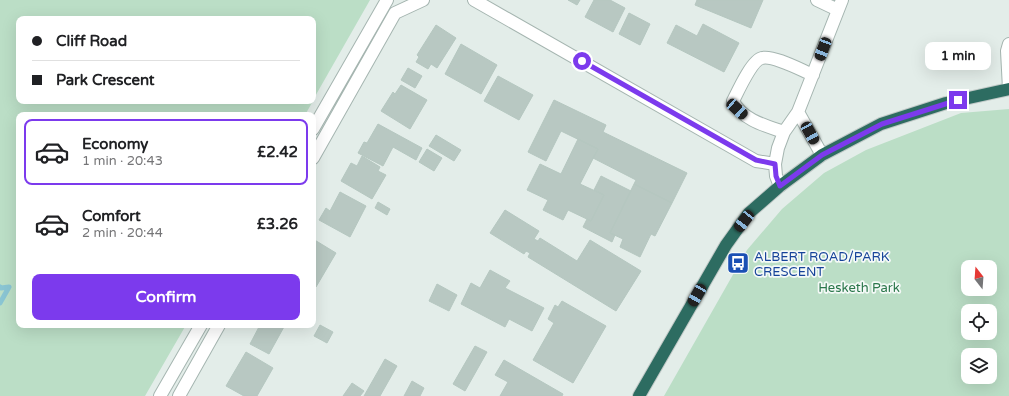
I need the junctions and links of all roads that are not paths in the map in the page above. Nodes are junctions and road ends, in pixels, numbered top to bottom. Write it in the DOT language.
graph roads {
  1 [pos="387,0"];
  2 [pos="423,0"];
  3 [pos="474,0"];
  4 [pos="817,0"];
  5 [pos="840,5"];
  6 [pos="1009,44"];
  7 [pos="813,75"];
  8 [pos="1009,89"];
  9 [pos="798,112"];
  10 [pos="316,124"];
  11 [pos="784,132"];
  12 [pos="316,153"];
  13 [pos="822,155"];
  14 [pos="775,164"];
  15 [pos="780,186"];
  16 [pos="199,328"];
  17 [pos="217,328"];
  18 [pos="160,396"];
  19 [pos="179,396"];
  20 [pos="639,396"];
  1 -- 10 [label="street"];
  2 -- 12 [label="street"];
  3 -- 14 [label="street"];
  4 -- 5 [label="street"];
  5 -- 7 [label="street"];
  6 -- 8 [label="street"];
  7 -- 9 [label="street"];
  7 -- 11 [label="street"];
  8 -- 13 [label="highway"];
  9 -- 11 [label="street"];
  9 -- 13 [label="street"];
  11 -- 14 [label="street"];
  13 -- 15 [label="highway"];
  14 -- 15 [label="street"];
  15 -- 20 [label="highway"];
  16 -- 18 [label="street"];
  17 -- 19 [label="street"];
}
